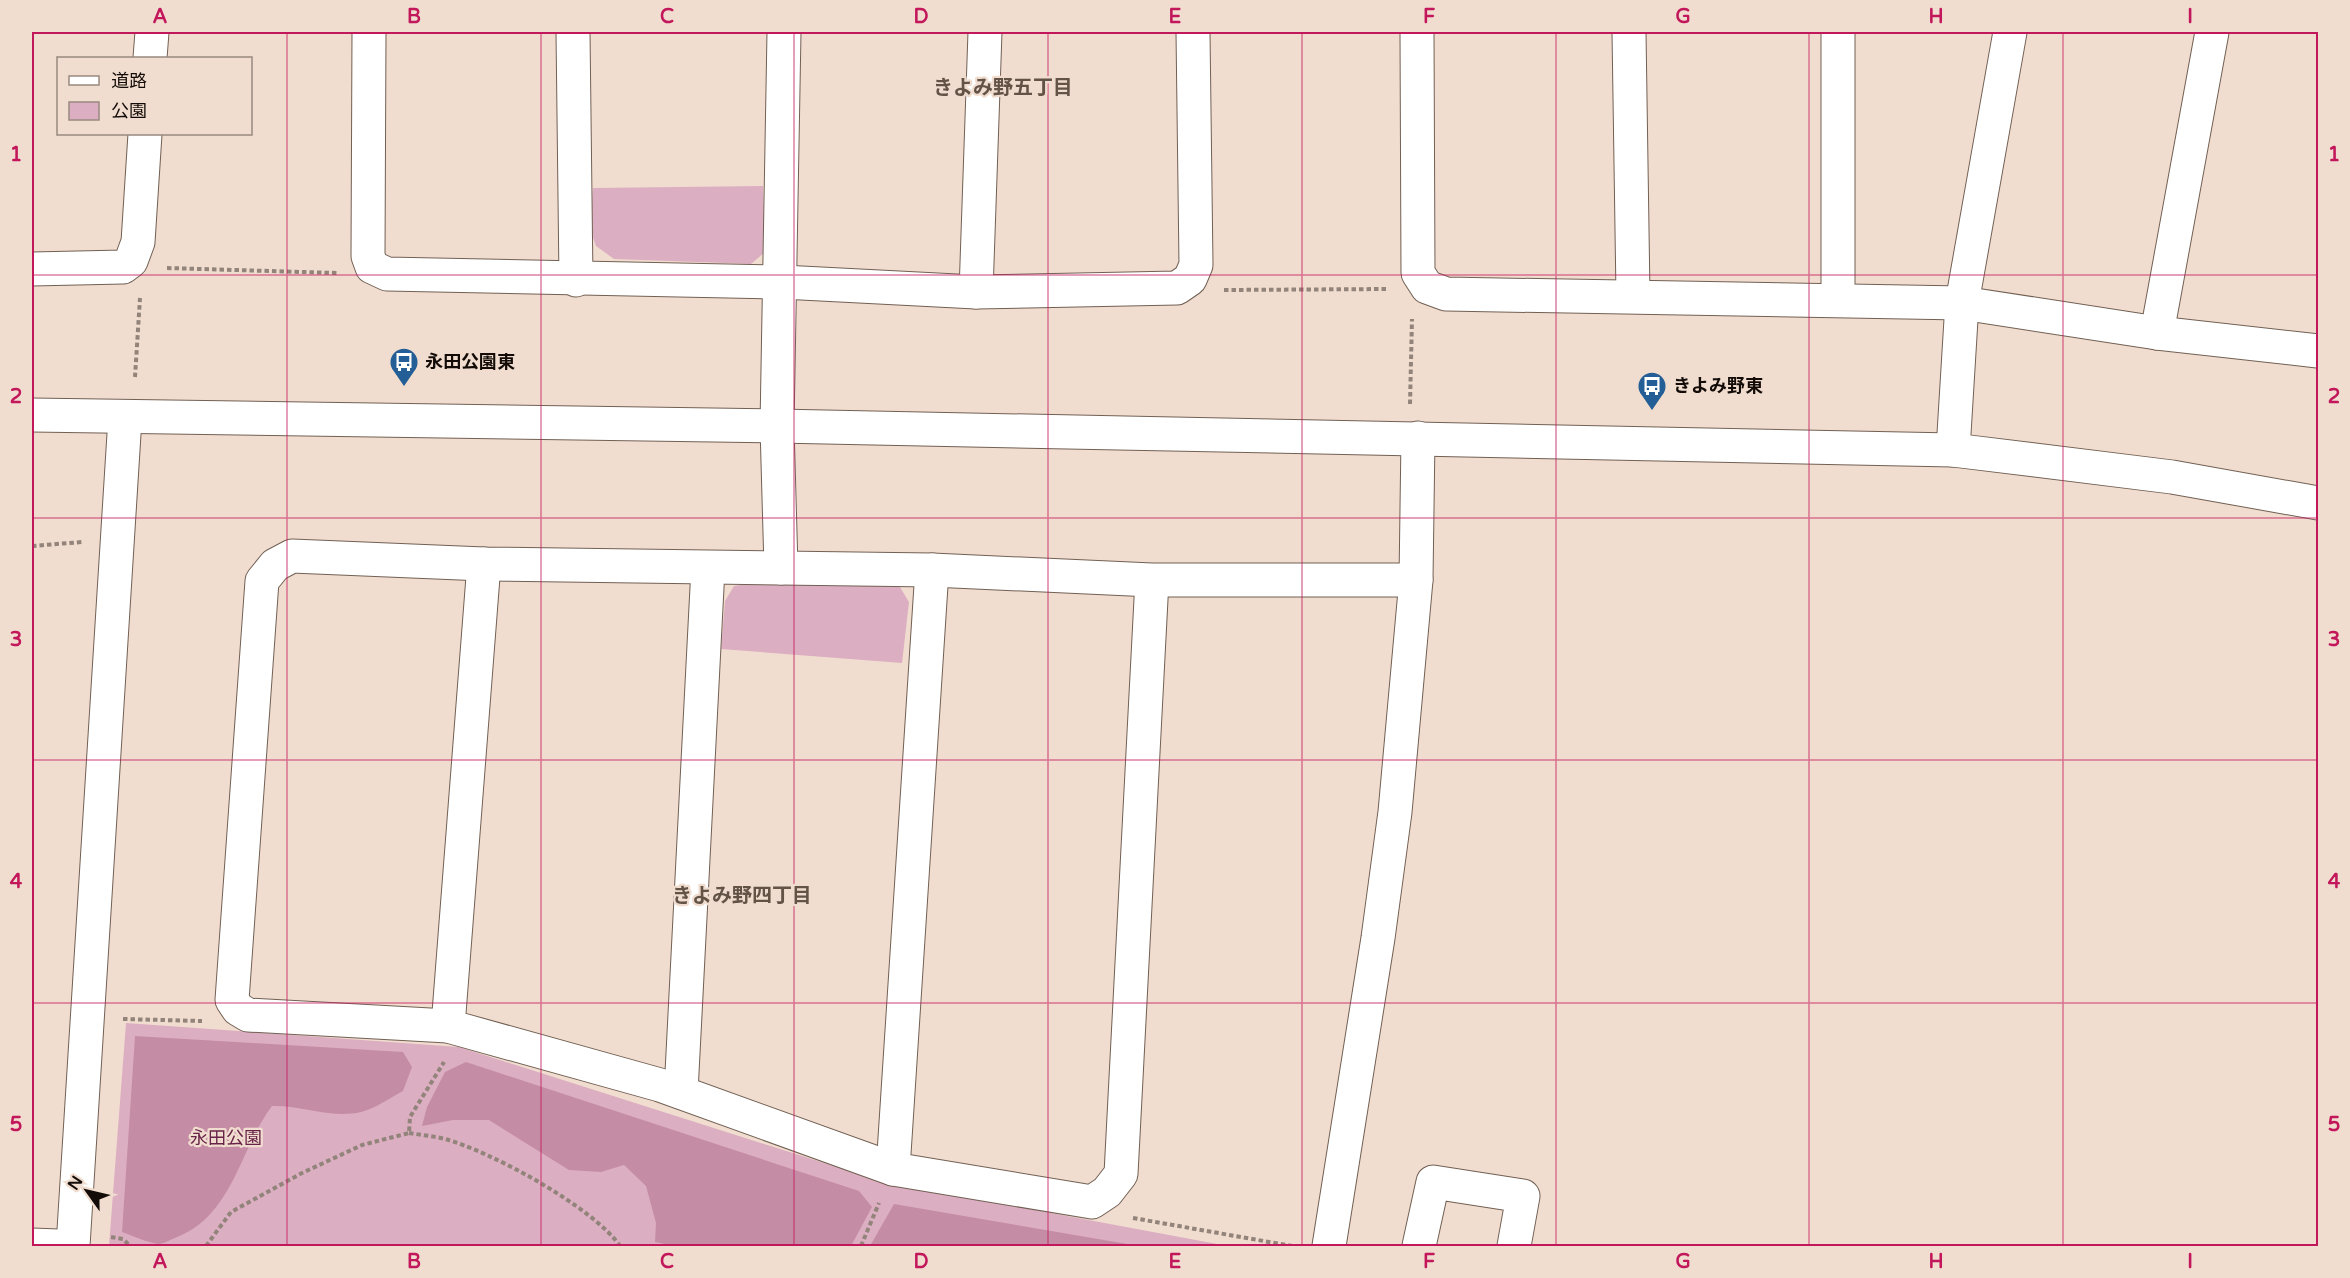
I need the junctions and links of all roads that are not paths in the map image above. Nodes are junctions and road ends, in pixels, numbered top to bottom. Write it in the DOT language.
graph roads {
  1 [pos="152,32"];
  2 [pos="369,32"];
  3 [pos="573,32"];
  4 [pos="784,32"];
  5 [pos="985,32"];
  6 [pos="1193,32"];
  7 [pos="1417,32"];
  8 [pos="1629,32"];
  9 [pos="1838,32"];
  10 [pos="2010,32"];
  11 [pos="2212,32"];
  12 [pos="150,57"];
  13 [pos="145,135"];
  14 [pos="32,269"];
  15 [pos="576,280"];
  16 [pos="782,282"];
  17 [pos="976,292"];
  18 [pos="1633,296"];
  19 [pos="1838,299"];
  20 [pos="1962,303"];
  21 [pos="2157,333"];
  22 [pos="2319,351"];
  23 [pos="32,415"];
  24 [pos="125,418"];
  25 [pos="777,426"];
  26 [pos="1418,438"];
  27 [pos="1953,450"];
  28 [pos="2319,503"];
  29 [pos="484,564"];
  30 [pos="708,568"];
  31 [pos="781,568"];
  32 [pos="932,570"];
  33 [pos="1152,579"];
  34 [pos="1416,580"];
  35 [pos="448,1026"];
  36 [pos="681,1092"];
  37 [pos="893,1170"];
  38 [pos="32,1245"];
  39 [pos="58,1246"];
  40 [pos="73,1246"];
  41 [pos="1329,1246"];
  42 [pos="1419,1246"];
  43 [pos="1514,1246"];
  1 -- 12 [label="street"];
  2 -- 15 [label="street"];
  3 -- 15 [label="street"];
  4 -- 16 [label="street"];
  5 -- 17 [label="street"];
  6 -- 17 [label="street"];
  7 -- 18 [label="street"];
  8 -- 18 [label="street"];
  9 -- 19 [label="street"];
  10 -- 20 [label="street"];
  11 -- 21 [label="street"];
  13 -- 14 [label="street"];
  15 -- 16 [label="street"];
  16 -- 17 [label="street"];
  16 -- 25 [label="street"];
  18 -- 19 [label="street"];
  19 -- 20 [label="street"];
  20 -- 21 [label="street"];
  20 -- 27 [label="street"];
  21 -- 22 [label="street"];
  23 -- 24 [label="street"];
  24 -- 25 [label="street"];
  24 -- 40 [label="street"];
  25 -- 26 [label="street"];
  25 -- 31 [label="street"];
  26 -- 27 [label="street"];
  26 -- 34 [label="street"];
  27 -- 28 [label="street"];
  29 -- 30 [label="street"];
  29 -- 35 [label="street"];
  29 -- 35 [label="street"];
  30 -- 31 [label="street"];
  30 -- 36 [label="street"];
  31 -- 32 [label="street"];
  32 -- 33 [label="street"];
  32 -- 37 [label="street"];
  33 -- 34 [label="street"];
  33 -- 37 [label="street"];
  34 -- 41 [label="street"];
  35 -- 36 [label="street"];
  36 -- 37 [label="street"];
  38 -- 39 [label="street"];
  42 -- 43 [label="street"];
}
